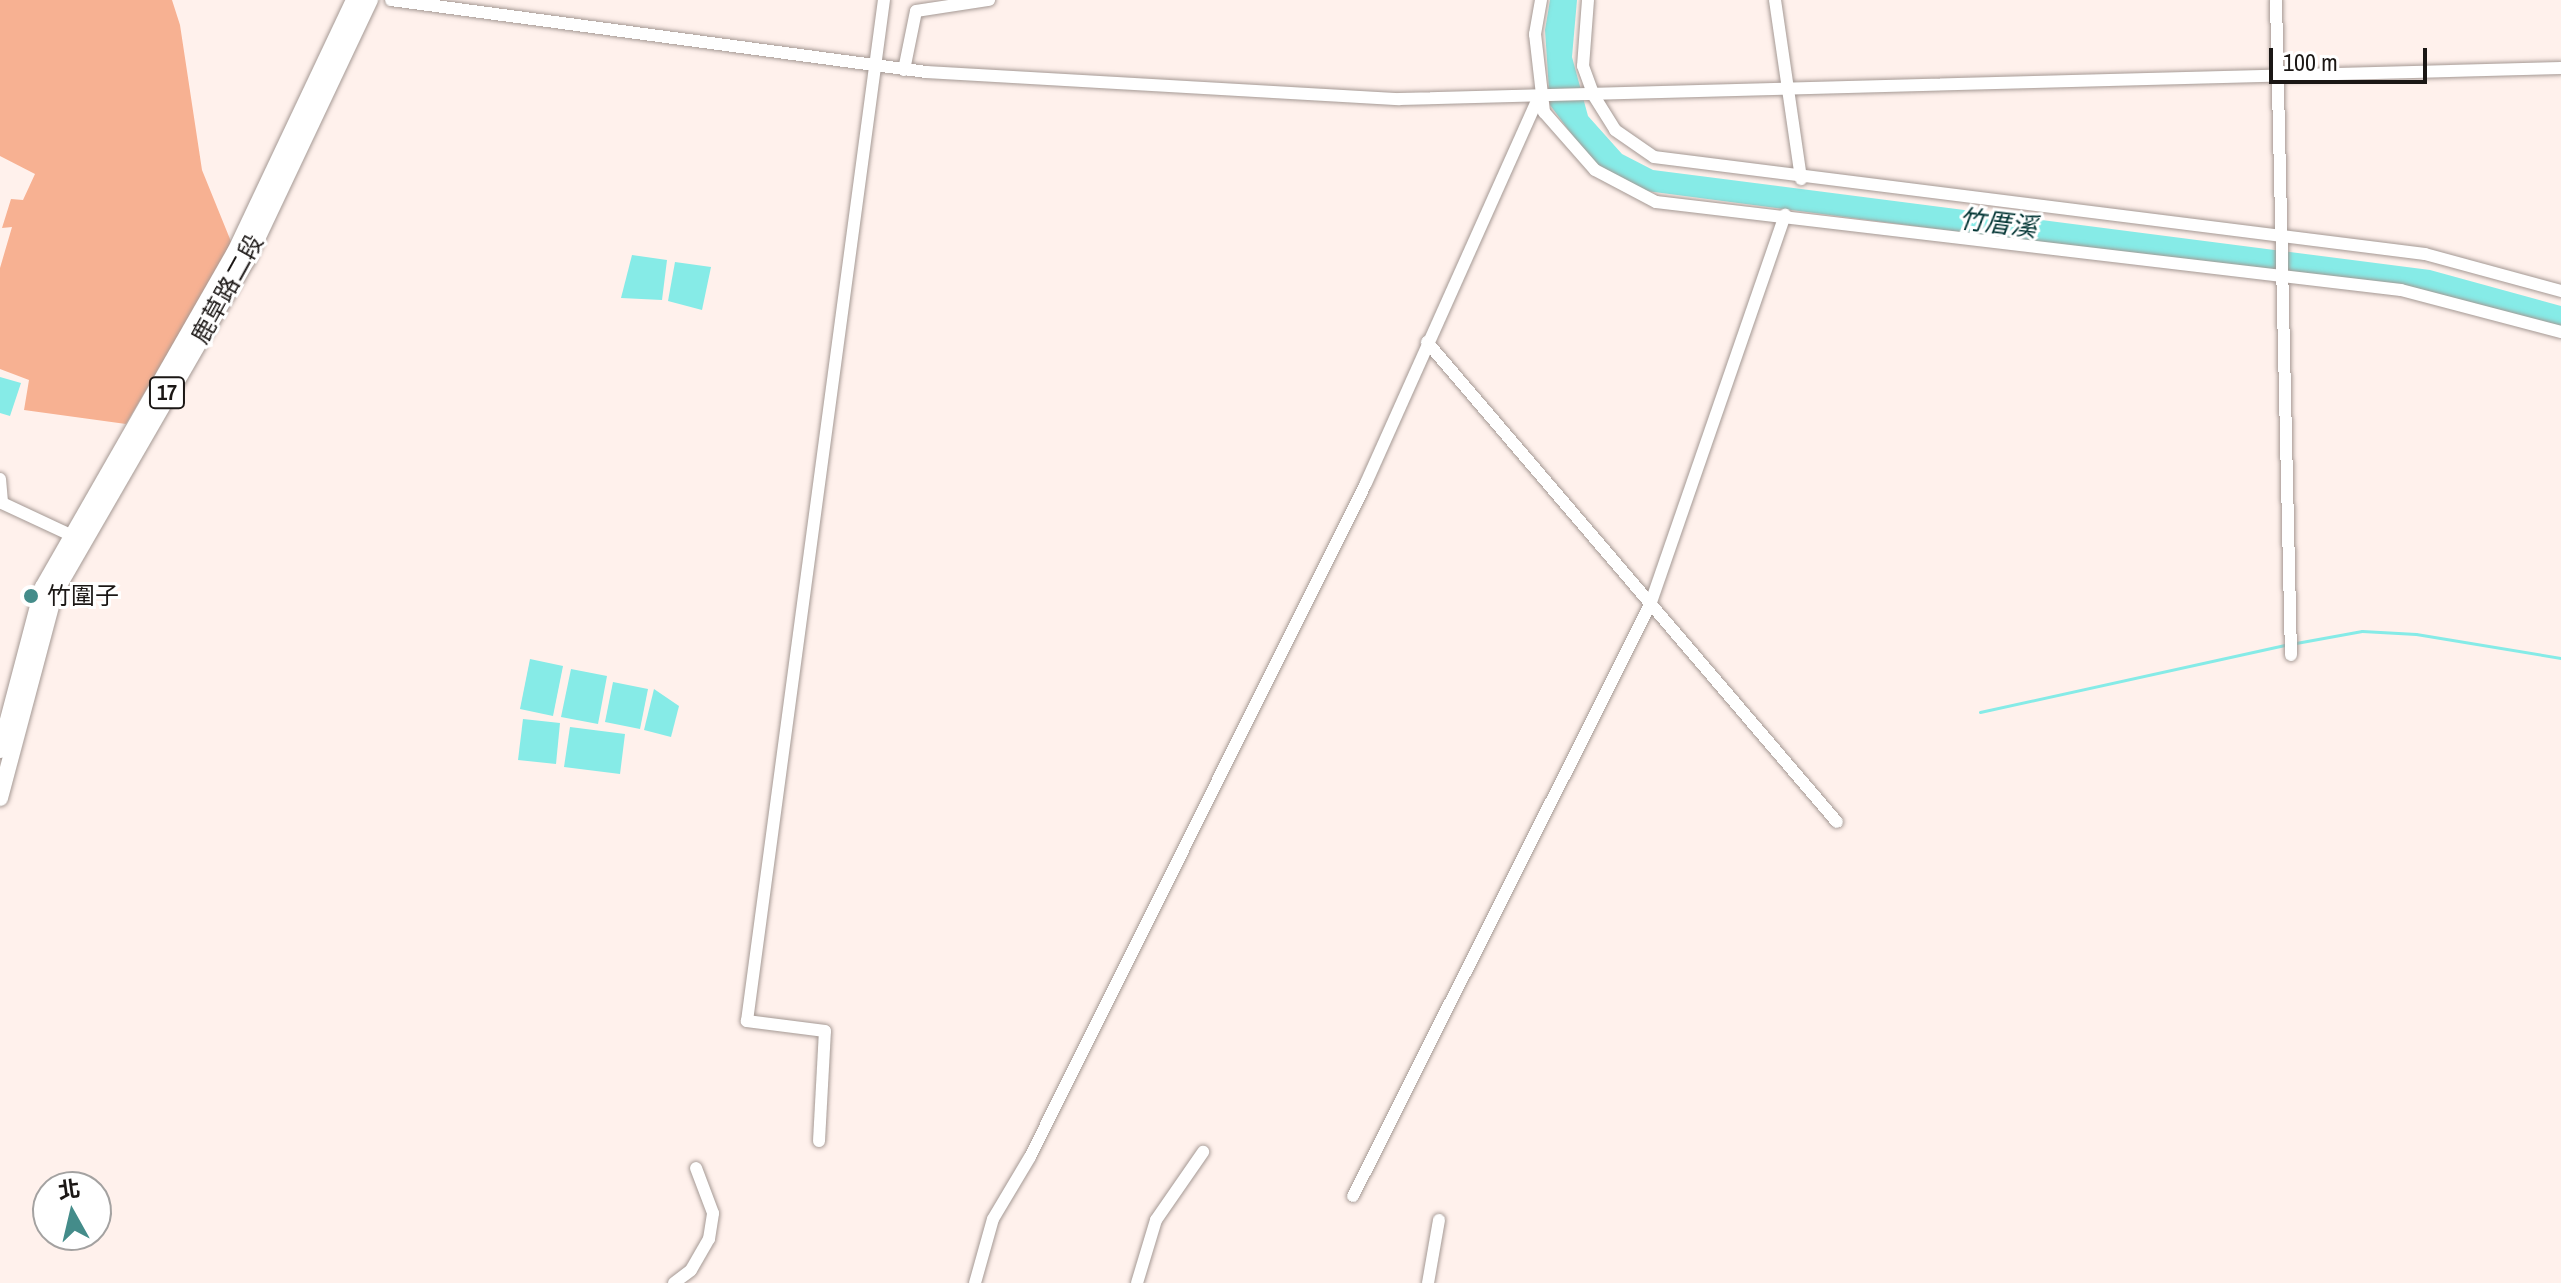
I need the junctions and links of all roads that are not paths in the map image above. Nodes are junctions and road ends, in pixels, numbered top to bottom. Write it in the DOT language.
graph roads {
  1 [pos="354,0"];
  2 [pos="370,0"];
  3 [pos="391,0"];
  4 [pos="884,0"];
  5 [pos="989,0"];
  6 [pos="1541,0"];
  7 [pos="1588,0"];
  8 [pos="1775,0"];
  9 [pos="2276,0"];
  10 [pos="968,2"];
  11 [pos="875,67"];
  12 [pos="2561,68"];
  13 [pos="904,70"];
  14 [pos="2278,75"];
  15 [pos="1792,91"];
  16 [pos="1594,96"];
  17 [pos="1539,97"];
  18 [pos="1801,179"];
  19 [pos="1785,215"];
  20 [pos="2279,233"];
  21 [pos="2280,277"];
  22 [pos="2561,291"];
  23 [pos="2561,332"];
  24 [pos="1427,342"];
  25 [pos="0,479"];
  26 [pos="76,537"];
  27 [pos="1650,605"];
  28 [pos="2291,655"];
  29 [pos="0,750"];
  30 [pos="0,798"];
  31 [pos="1837,822"];
  32 [pos="819,1141"];
  33 [pos="1203,1152"];
  34 [pos="696,1168"];
  35 [pos="1353,1196"];
  36 [pos="1439,1220"];
  37 [pos="674,1283"];
  38 [pos="975,1283"];
  39 [pos="1137,1283"];
  40 [pos="1428,1283"];
  1 -- 26 [label="main road, 鹿草路二段 / 17"];
  2 -- 26 [label="main road, 鹿草路二段 / 17"];
  3 -- 11 [label="street"];
  4 -- 11 [label="street"];
  5 -- 10 [label="street"];
  6 -- 17 [label="street"];
  7 -- 16 [label="street"];
  8 -- 15 [label="street"];
  9 -- 14 [label="street"];
  10 -- 13 [label="street"];
  11 -- 13 [label="street"];
  11 -- 32 [label="street"];
  12 -- 14 [label="street"];
  13 -- 17 [label="street"];
  14 -- 15 [label="street"];
  14 -- 20 [label="street"];
  15 -- 16 [label="street"];
  15 -- 18 [label="street"];
  16 -- 17 [label="street"];
  16 -- 18 [label="street"];
  17 -- 19 [label="street"];
  17 -- 24 [label="street"];
  18 -- 20 [label="street"];
  19 -- 21 [label="street"];
  19 -- 27 [label="street"];
  20 -- 21 [label="street"];
  20 -- 22 [label="street"];
  21 -- 23 [label="street"];
  21 -- 28 [label="street"];
  24 -- 27 [label="street"];
  24 -- 38 [label="street"];
  25 -- 26 [label="street"];
  26 -- 29 [label="main road, 鹿草路二段 / 17"];
  26 -- 30 [label="main road, 鹿草路二段 / 17"];
  27 -- 31 [label="street"];
  27 -- 35 [label="street"];
  33 -- 39 [label="street"];
  34 -- 37 [label="street"];
  36 -- 40 [label="street"];
}
